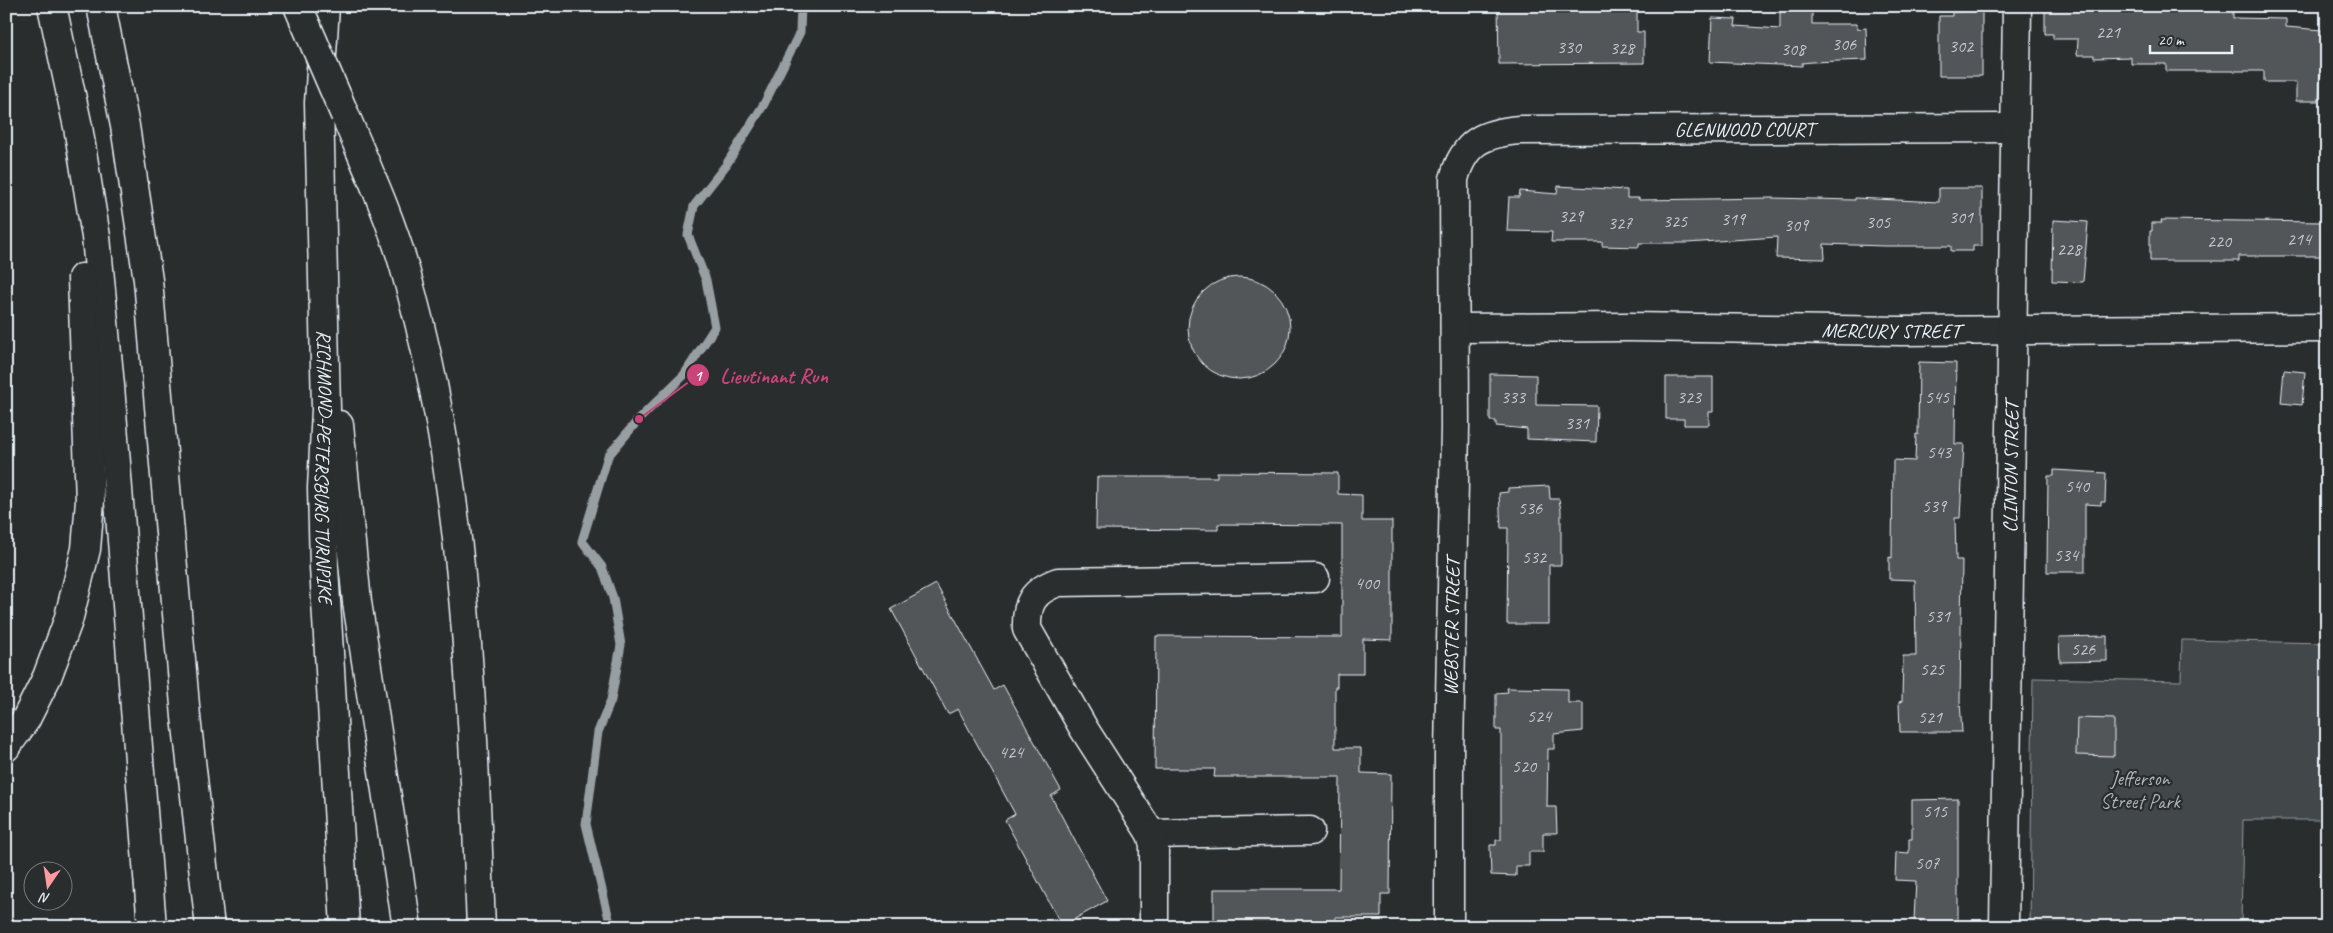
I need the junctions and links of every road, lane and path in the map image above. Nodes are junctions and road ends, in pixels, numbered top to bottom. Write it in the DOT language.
graph roads {
  1 [pos="52,6"];
  2 [pos="101,6"];
  3 [pos="298,6"];
  4 [pos="325,6"];
  5 [pos="2017,6"];
  6 [pos="78,126"];
  7 [pos="2014,128"];
  8 [pos="1476,141"];
  9 [pos="322,218"];
  10 [pos="1455,328"];
  11 [pos="2327,328"];
  12 [pos="2012,330"];
  13 [pos="1315,578"];
  14 [pos="6,747"];
  15 [pos="1310,831"];
  16 [pos="1151,834"];
  17 [pos="152,927"];
  18 [pos="210,927"];
  19 [pos="345,927"];
  20 [pos="407,927"];
  21 [pos="480,927"];
  22 [pos="1154,927"];
  23 [pos="1450,927"];
  24 [pos="2004,927"];
  1 -- 6 [label="main road"];
  2 -- 18 [label="main road"];
  3 -- 21 [label="main road, bridge"];
  4 -- 9 [label="main road, RICHMOND-PETERSBURG TURNPIKE"];
  5 -- 7 [label="main road, CLINTON STREET"];
  6 -- 14 [label="main road"];
  6 -- 17 [label="main road"];
  7 -- 8 [label="main road, GLENWOOD COURT"];
  7 -- 12 [label="main road, CLINTON STREET"];
  8 -- 10 [label="main road, WEBSTER STREET"];
  9 -- 19 [label="main road, RICHMOND-PETERSBURG TURNPIKE"];
  9 -- 20 [label="main road"];
  10 -- 12 [label="main road, MERCURY STREET"];
  10 -- 23 [label="main road, WEBSTER STREET"];
  11 -- 12 [label="main road, MERCURY STREET"];
  12 -- 24 [label="main road, CLINTON STREET"];
  13 -- 16 [label="main road"];
  15 -- 16 [label="main road"];
  16 -- 22 [label="main road"];
}
